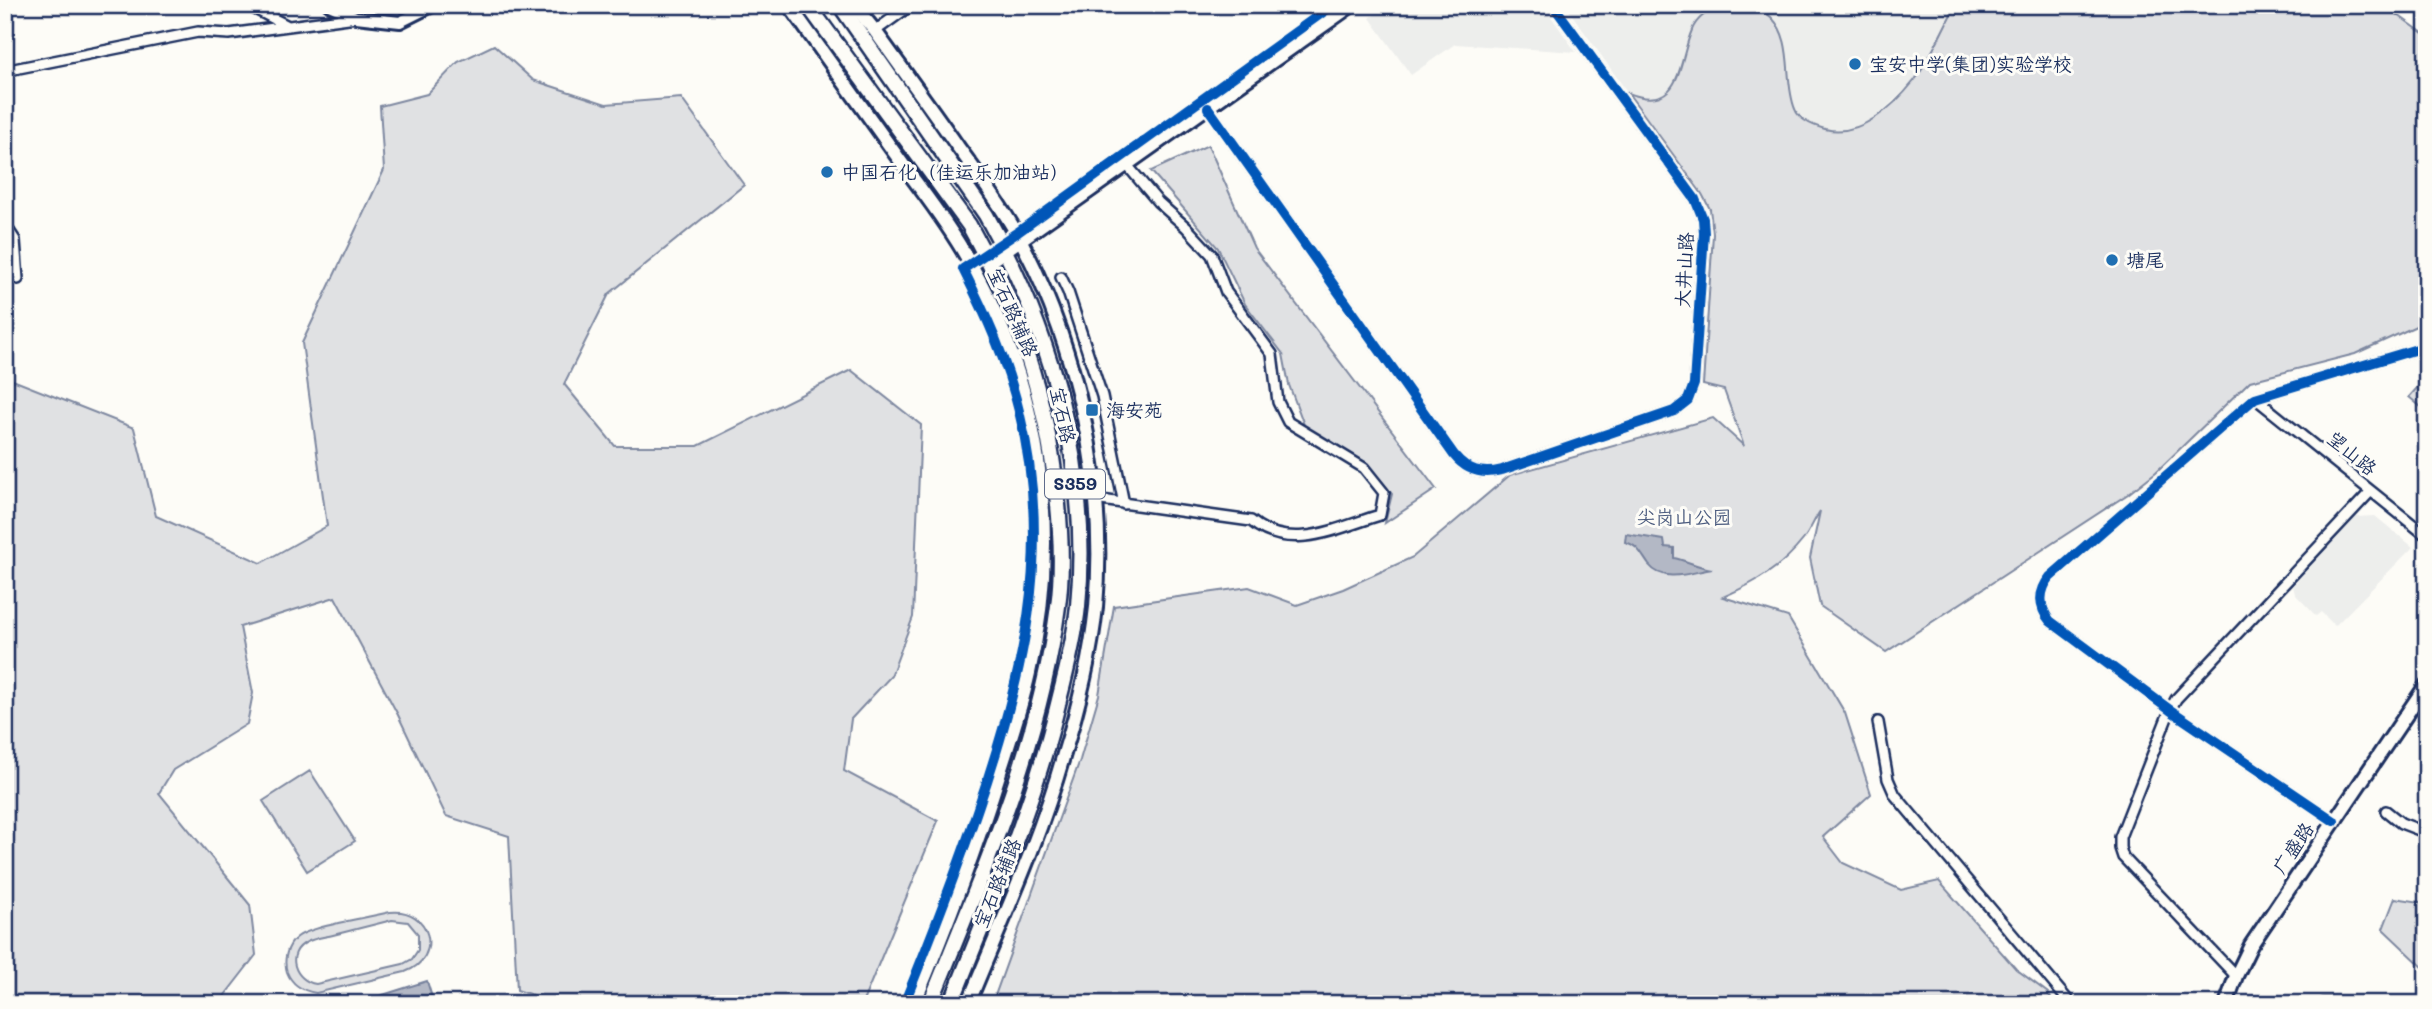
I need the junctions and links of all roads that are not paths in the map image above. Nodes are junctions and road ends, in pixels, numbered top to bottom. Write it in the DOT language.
graph roads {
  1 [pos="247,5"];
  2 [pos="329,5"];
  3 [pos="434,5"];
  4 [pos="789,5"];
  5 [pos="808,5"];
  6 [pos="840,5"];
  7 [pos="854,5"];
  8 [pos="911,5"];
  9 [pos="1321,5"];
  10 [pos="1352,5"];
  11 [pos="1553,5"];
  12 [pos="356,17"];
  13 [pos="1332,20"];
  14 [pos="289,26"];
  15 [pos="875,31"];
  16 [pos="5,68"];
  17 [pos="1208,108"];
  18 [pos="1127,165"];
  19 [pos="5,225"];
  20 [pos="1020,240"];
  21 [pos="1005,251"];
  22 [pos="989,262"];
  23 [pos="1061,277"];
  24 [pos="18,279"];
  25 [pos="2427,346"];
  26 [pos="2255,398"];
  27 [pos="2371,491"];
  28 [pos="1094,499"];
  29 [pos="1124,504"];
  30 [pos="2427,536"];
  31 [pos="2427,684"];
  32 [pos="2170,710"];
  33 [pos="1878,722"];
  34 [pos="2386,811"];
  35 [pos="2334,821"];
  36 [pos="2427,833"];
  37 [pos="2236,976"];
  38 [pos="914,1004"];
  39 [pos="930,1004"];
  40 [pos="951,1004"];
  41 [pos="968,1004"];
  42 [pos="2071,1004"];
  43 [pos="2226,1004"];
  44 [pos="2323,1004"];
  45 [pos="2341,1004"];
  1 -- 14 [label="street"];
  2 -- 12 [label="street"];
  3 -- 12 [label="street"];
  4 -- 38 [label="main road, 宝石路辅路"];
  5 -- 22 [label="main road, 宝石路 / S359"];
  6 -- 21 [label="main road, 宝石路 / S359"];
  7 -- 15 [label="main road, 宝石路辅路"];
  8 -- 15 [label="street"];
  9 -- 13 [label="street"];
  10 -- 13 [label="main road"];
  11 -- 17 [label="street, 大井山路"];
  12 -- 14 [label="street"];
  13 -- 17 [label="main road"];
  14 -- 16 [label="street"];
  15 -- 20 [label="main road, 宝石路辅路"];
  17 -- 18 [label="main road"];
  18 -- 20 [label="main road"];
  18 -- 29 [label="street"];
  19 -- 24 [label="street"];
  20 -- 21 [label="main road"];
  20 -- 28 [label="main road, 宝石路辅路"];
  21 -- 22 [label="main road"];
  21 -- 40 [label="main road, 宝石路 / S359"];
  22 -- 39 [label="main road, 宝石路 / S359"];
  23 -- 29 [label="street"];
  25 -- 26 [label="street"];
  26 -- 27 [label="street, 望山路"];
  26 -- 32 [label="street"];
  27 -- 30 [label="street, 望山路"];
  27 -- 32 [label="street"];
  28 -- 29 [label="street"];
  28 -- 41 [label="main road, 宝石路辅路"];
  31 -- 35 [label="main road, 广盛路"];
  32 -- 35 [label="street"];
  32 -- 37 [label="street"];
  33 -- 42 [label="street"];
  34 -- 36 [label="street"];
  35 -- 37 [label="main road, 广盛路"];
  37 -- 43 [label="main road, 广盛路"];
  44 -- 45 [label="street"];
}
